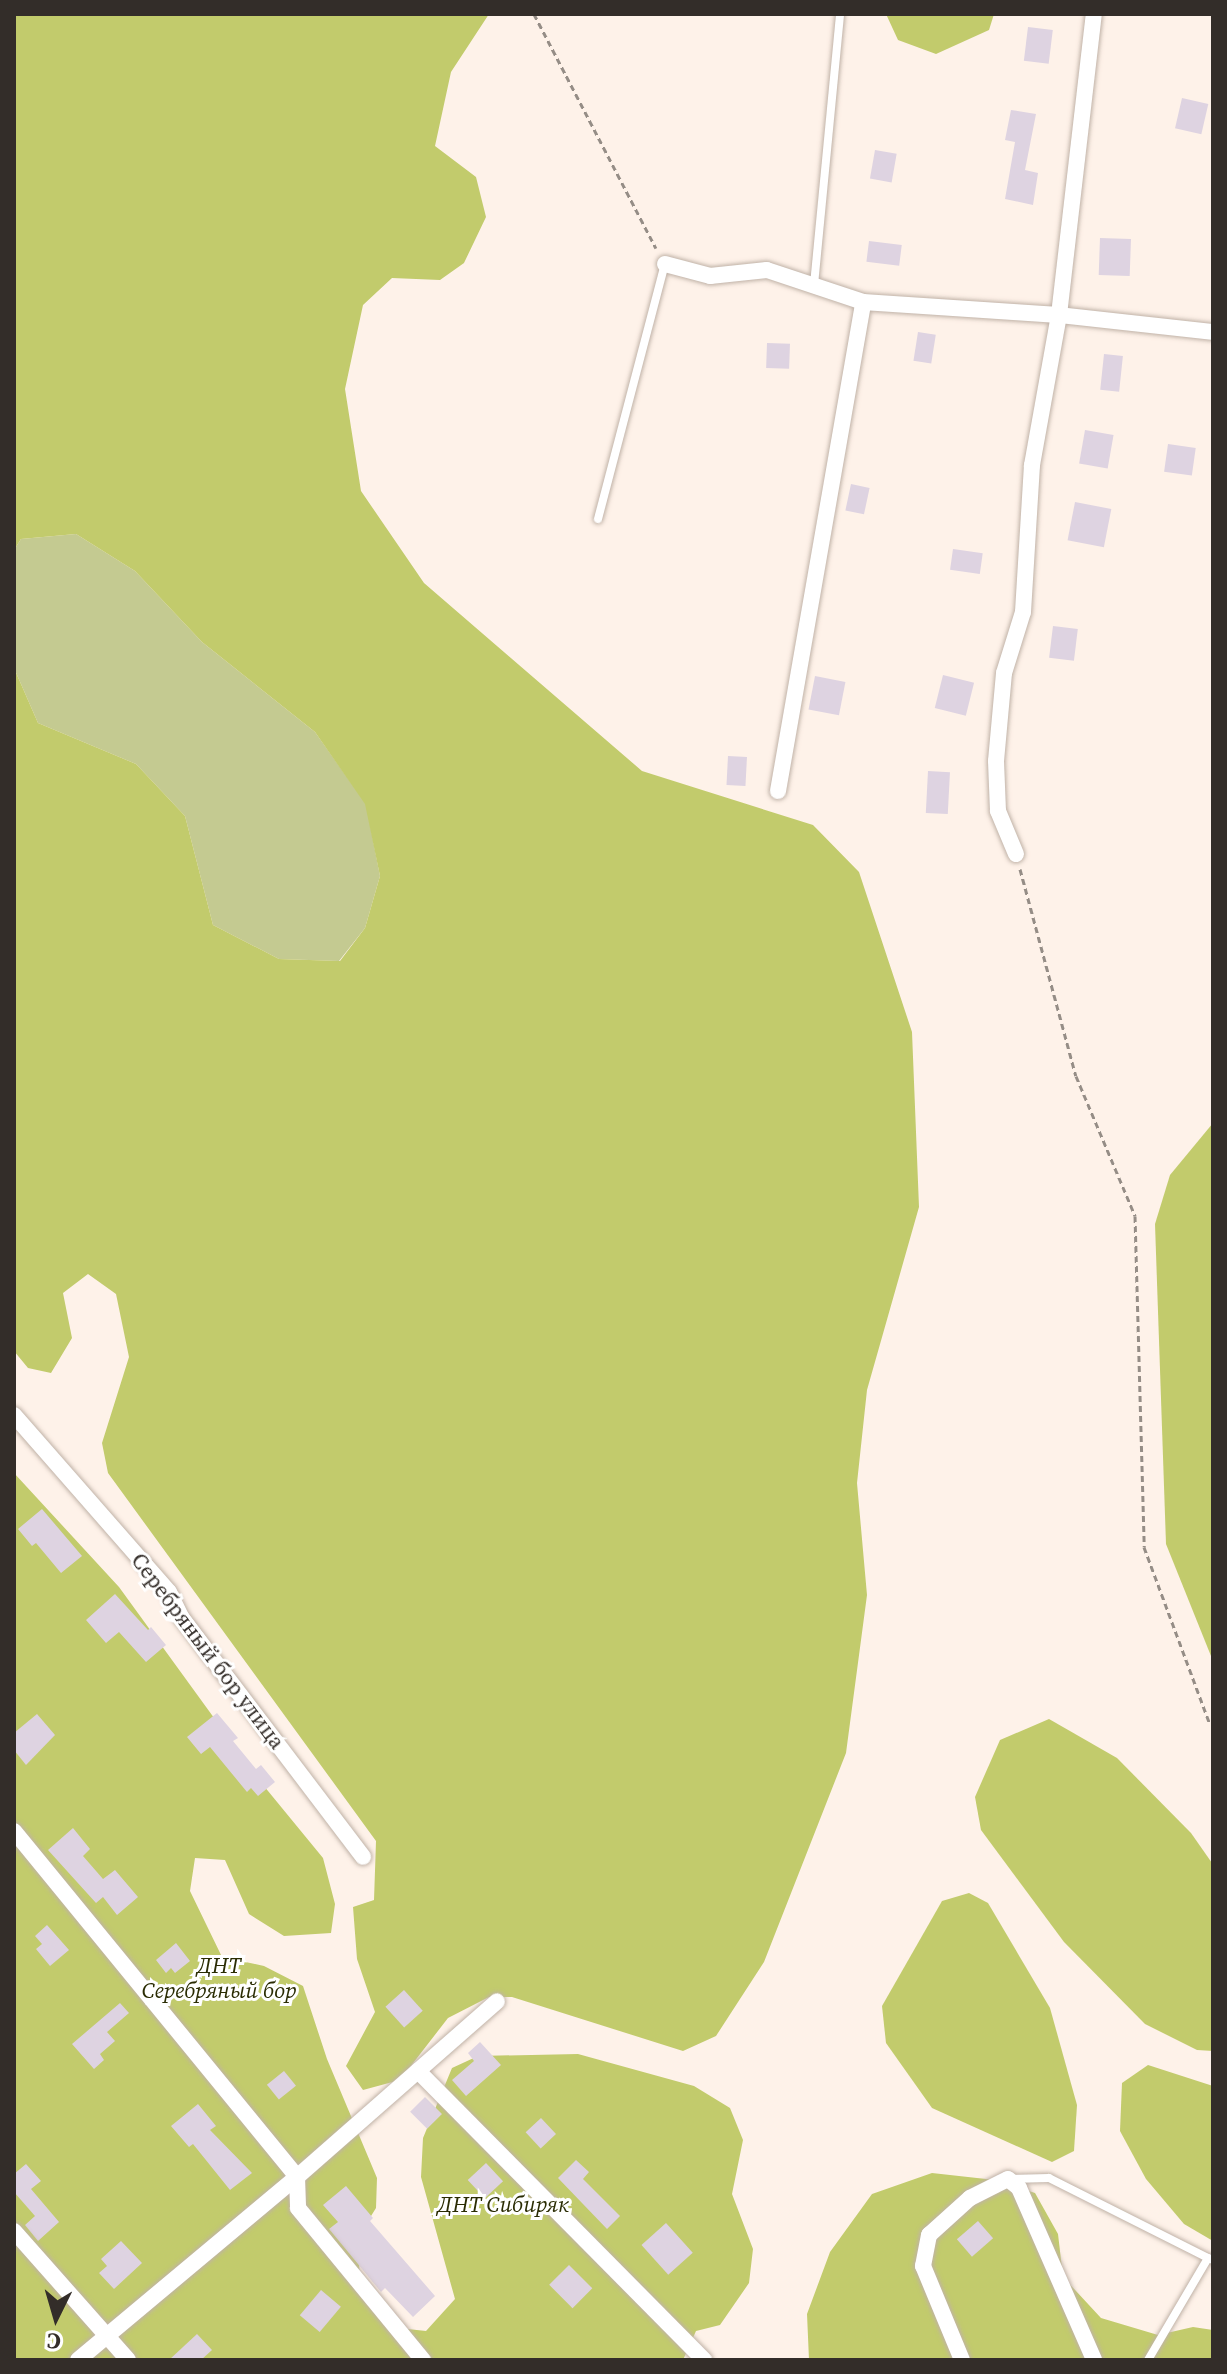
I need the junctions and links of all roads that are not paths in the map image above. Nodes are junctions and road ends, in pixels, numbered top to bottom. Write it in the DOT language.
graph roads {
  1 [pos="840,14"];
  2 [pos="1094,14"];
  3 [pos="665,264"];
  4 [pos="814,286"];
  5 [pos="863,302"];
  6 [pos="1059,315"];
  7 [pos="1213,332"];
  8 [pos="598,519"];
  9 [pos="778,791"];
  10 [pos="1016,854"];
  11 [pos="14,1415"];
  12 [pos="14,1831"];
  13 [pos="363,1857"];
  14 [pos="497,2001"];
  15 [pos="418,2071"];
  16 [pos="297,2177"];
  17 [pos="1008,2179"];
  18 [pos="14,2231"];
  19 [pos="1211,2259"];
  20 [pos="106,2337"];
  21 [pos="78,2360"];
  22 [pos="128,2360"];
  23 [pos="423,2360"];
  24 [pos="704,2360"];
  25 [pos="962,2360"];
  26 [pos="1094,2360"];
  27 [pos="1148,2360"];
  1 -- 4 [label="lane"];
  2 -- 6 [label="street"];
  3 -- 4 [label="street"];
  3 -- 8 [label="lane"];
  4 -- 5 [label="street"];
  5 -- 6 [label="street"];
  5 -- 9 [label="street"];
  6 -- 7 [label="street"];
  6 -- 10 [label="street"];
  11 -- 13 [label="street, Серебряный бор улица"];
  12 -- 16 [label="street"];
  14 -- 15 [label="street"];
  15 -- 16 [label="street"];
  15 -- 24 [label="street"];
  16 -- 20 [label="street"];
  16 -- 23 [label="street"];
  17 -- 19 [label="lane"];
  17 -- 25 [label="street"];
  17 -- 26 [label="street"];
  18 -- 20 [label="street"];
  19 -- 27 [label="lane"];
  20 -- 21 [label="street"];
  20 -- 22 [label="street"];
}
